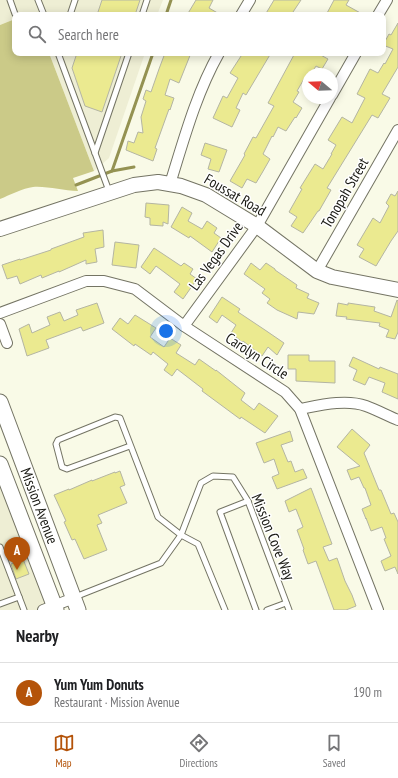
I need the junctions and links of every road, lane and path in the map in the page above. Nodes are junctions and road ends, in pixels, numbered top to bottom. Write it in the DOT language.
graph roads {
  1 [pos="10,0"];
  2 [pos="38,0"];
  3 [pos="75,0"];
  4 [pos="147,0"];
  5 [pos="250,0"];
  6 [pos="387,0"];
  7 [pos="14,12"];
  8 [pos="43,12"];
  9 [pos="71,12"];
  10 [pos="143,12"];
  11 [pos="243,12"];
  12 [pos="380,12"];
  13 [pos="59,56"];
  14 [pos="128,56"];
  15 [pos="217,56"];
  16 [pos="354,56"];
  17 [pos="338,84"];
  18 [pos="327,104"];
  19 [pos="398,130"];
  20 [pos="95,153"];
  21 [pos="170,184"];
  22 [pos="110,192"];
  23 [pos="257,226"];
  24 [pos="0,229"];
  25 [pos="317,271"];
  26 [pos="398,290"];
  27 [pos="0,313"];
  28 [pos="0,324"];
  29 [pos="184,326"];
  30 [pos="7,343"];
  31 [pos="0,402"];
  32 [pos="300,409"];
  33 [pos="398,420"];
  34 [pos="130,446"];
  35 [pos="1,469"];
  36 [pos="248,501"];
  37 [pos="181,535"];
  38 [pos="0,547"];
  39 [pos="19,597"];
  40 [pos="286,603"];
  41 [pos="0,604"];
  42 [pos="76,604"];
  43 [pos="51,608"];
  44 [pos="24,610"];
  45 [pos="225,610"];
  46 [pos="256,610"];
  47 [pos="266,610"];
  48 [pos="289,610"];
  49 [pos="378,610"];
  1 -- 7 [label="lane"];
  2 -- 8 [label="lane"];
  3 -- 9 [label="lane"];
  4 -- 10 [label="lane"];
  5 -- 11 [label="street"];
  6 -- 12 [label="street"];
  13 -- 20 [label="lane"];
  14 -- 20 [label="lane"];
  15 -- 21 [label="street"];
  16 -- 17 [label="street"];
  18 -- 23 [label="street, Las Vegas Drive"];
  19 -- 25 [label="street, Tonopah Street"];
  20 -- 22 [label="lane"];
  21 -- 22 [label="main road, Foussat Road"];
  21 -- 23 [label="main road, Foussat Road"];
  22 -- 24 [label="main road, Foussat Road"];
  23 -- 25 [label="main road, Foussat Road"];
  23 -- 29 [label="street, Las Vegas Drive"];
  25 -- 26 [label="main road, Foussat Road"];
  27 -- 29 [label="street, Carolyn Circle"];
  28 -- 30 [label="street"];
  29 -- 32 [label="street, Carolyn Circle"];
  31 -- 42 [label="main road, Mission Avenue"];
  32 -- 33 [label="street"];
  32 -- 49 [label="street, Carolyn Circle"];
  34 -- 34 [label="lane"];
  34 -- 37 [label="lane"];
  35 -- 43 [label="main road, Mission Avenue"];
  36 -- 37 [label="lane, Mission Cove Way"];
  36 -- 40 [label="lane, Mission Cove Way"];
  36 -- 46 [label="lane"];
  37 -- 42 [label="lane, Mission Cove Way"];
  37 -- 45 [label="lane"];
  38 -- 39 [label="lane"];
  39 -- 41 [label="lane"];
  39 -- 44 [label="lane"];
  40 -- 47 [label="lane"];
  40 -- 48 [label="lane, Mission Cove Way"];
  42 -- 43 [label="street"];
}
